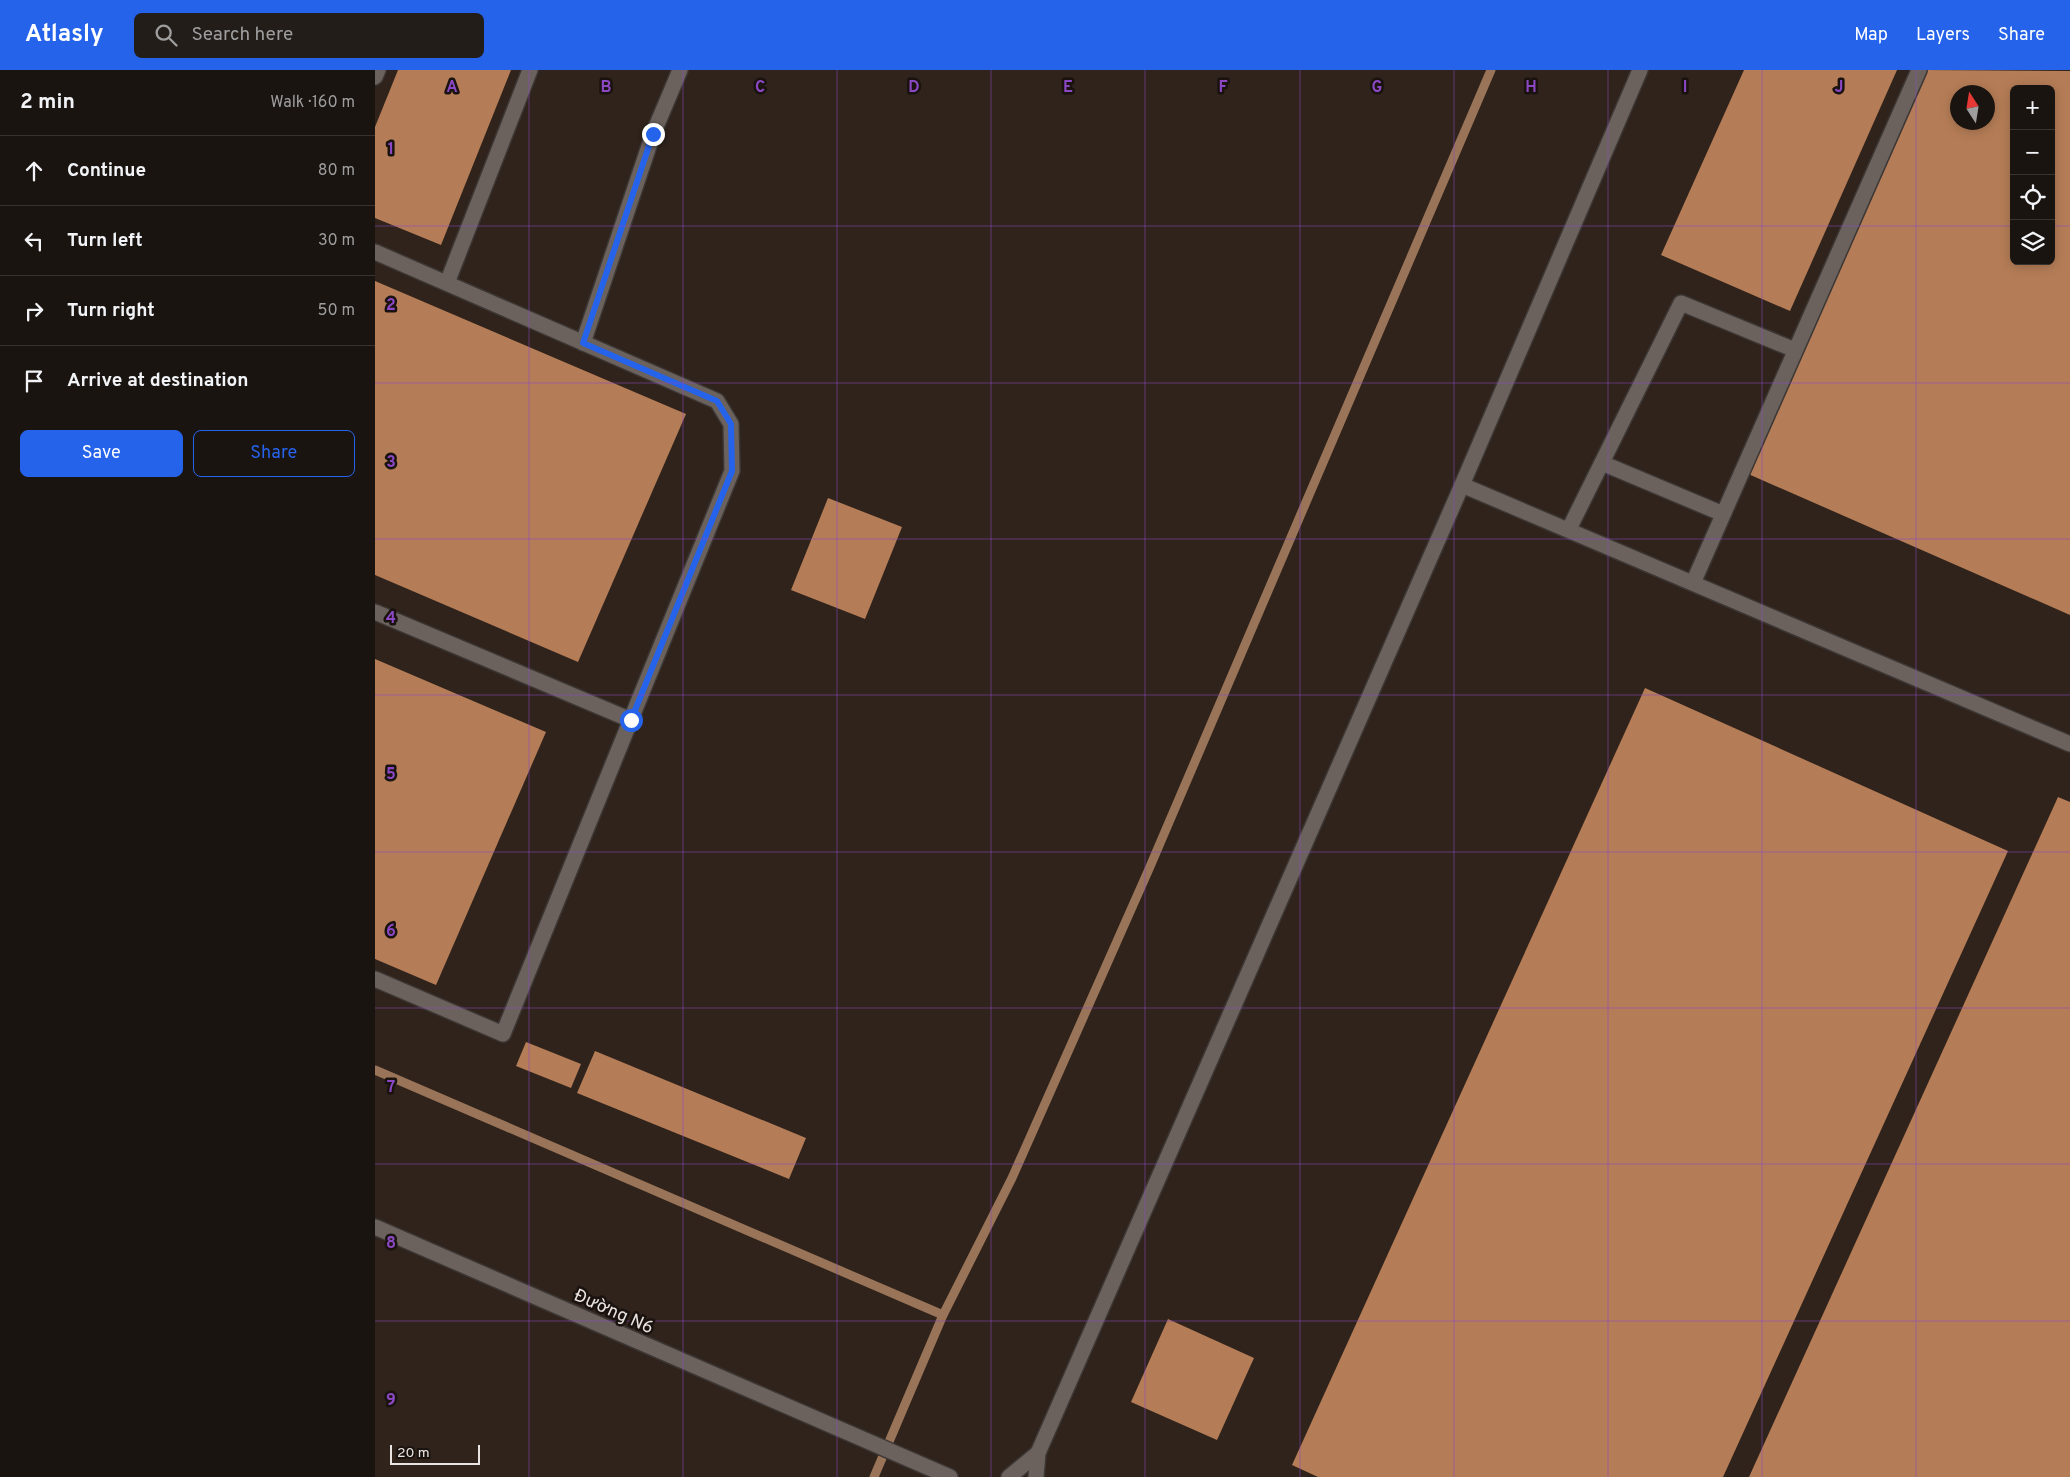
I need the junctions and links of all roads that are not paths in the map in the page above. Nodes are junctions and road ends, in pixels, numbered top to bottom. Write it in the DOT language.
graph roads {
  1 [pos="378,70"];
  2 [pos="529,70"];
  3 [pos="680,70"];
  4 [pos="1640,70"];
  5 [pos="1919,70"];
  6 [pos="375,77"];
  7 [pos="375,252"];
  8 [pos="447,283"];
  9 [pos="583,343"];
  10 [pos="1795,350"];
  11 [pos="1602,463"];
  12 [pos="1462,485"];
  13 [pos="1723,514"];
  14 [pos="1569,530"];
  15 [pos="1693,583"];
  16 [pos="375,612"];
  17 [pos="631,720"];
  18 [pos="2070,744"];
  19 [pos="375,979"];
  20 [pos="375,1227"];
  21 [pos="1038,1453"];
  22 [pos="949,1477"];
  23 [pos="1009,1477"];
  24 [pos="1036,1477"];
  1 -- 6 [label="street"];
  2 -- 8 [label="street"];
  3 -- 9 [label="street"];
  4 -- 12 [label="street"];
  5 -- 10 [label="street"];
  7 -- 8 [label="street"];
  8 -- 9 [label="street"];
  9 -- 17 [label="street"];
  10 -- 11 [label="street"];
  10 -- 13 [label="street"];
  11 -- 13 [label="street"];
  11 -- 14 [label="street"];
  12 -- 14 [label="street"];
  12 -- 21 [label="street"];
  13 -- 15 [label="street"];
  14 -- 15 [label="street"];
  15 -- 18 [label="street"];
  16 -- 17 [label="street"];
  17 -- 19 [label="street"];
  20 -- 22 [label="street, Đường N6"];
  21 -- 23 [label="street"];
  21 -- 24 [label="street"];
}
